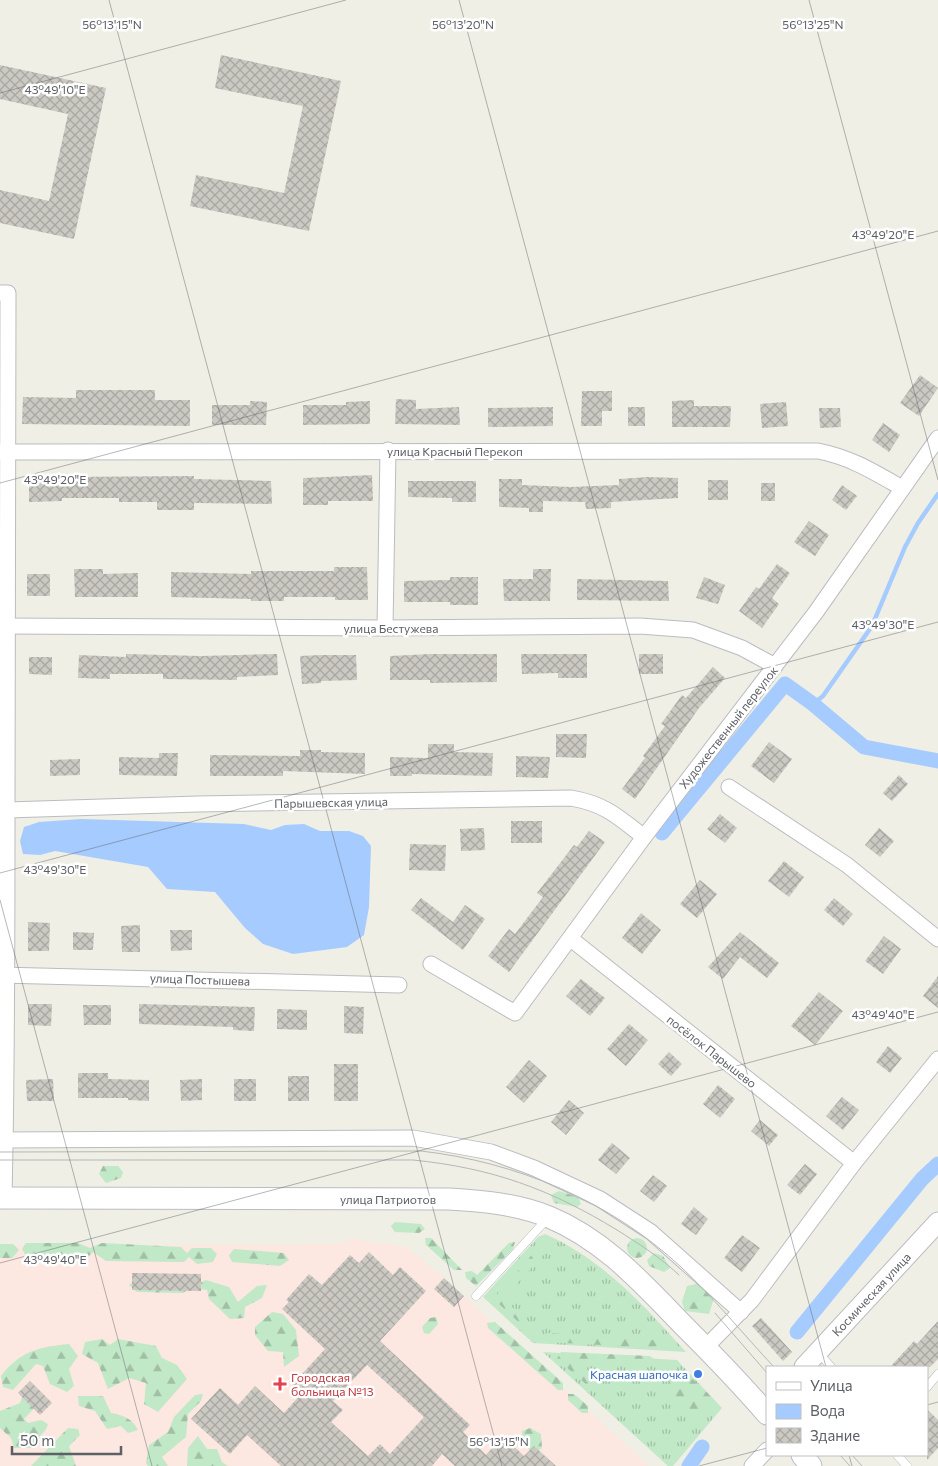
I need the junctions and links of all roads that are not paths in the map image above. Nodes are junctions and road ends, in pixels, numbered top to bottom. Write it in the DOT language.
graph roads {
  1 [pos="4,293"];
  2 [pos="938,438"];
  3 [pos="388,450"];
  4 [pos="5,452"];
  5 [pos="902,488"];
  6 [pos="4,626"];
  7 [pos="385,628"];
  8 [pos="775,666"];
  9 [pos="729,787"];
  10 [pos="7,810"];
  11 [pos="644,837"];
  12 [pos="571,939"];
  13 [pos="938,939"];
  14 [pos="431,964"];
  15 [pos="4,975"];
  16 [pos="399,985"];
  17 [pos="938,1059"];
  18 [pos="3,1140"];
  19 [pos="854,1163"];
  20 [pos="2,1198"];
  21 [pos="548,1217"];
  22 [pos="938,1223"];
  23 [pos="476,1296"];
  24 [pos="741,1312"];
  25 [pos="818,1352"];
  26 [pos="712,1355"];
  27 [pos="805,1366"];
  28 [pos="830,1366"];
  29 [pos="938,1374"];
  30 [pos="928,1386"];
  31 [pos="766,1410"];
  32 [pos="766,1451"];
  33 [pos="803,1456"];
  34 [pos="898,1456"];
  35 [pos="752,1466"];
  36 [pos="811,1466"];
  37 [pos="907,1466"];
  1 -- 4 [label="street"];
  2 -- 5 [label="street, Художественный переулок"];
  3 -- 4 [label="street, улица Красный Перекоп"];
  3 -- 5 [label="street, улица Красный Перекоп"];
  3 -- 7 [label="street"];
  4 -- 6 [label="street"];
  5 -- 8 [label="street, Художественный переулок"];
  6 -- 7 [label="street, улица Бестужева"];
  6 -- 10 [label="street"];
  7 -- 8 [label="street, улица Бестужева"];
  8 -- 11 [label="street, Художественный переулок"];
  9 -- 13 [label="street"];
  10 -- 11 [label="street, Парышевская улица"];
  10 -- 15 [label="street"];
  11 -- 12 [label="street, Художественный переулок"];
  12 -- 14 [label="street, Художественный переулок"];
  12 -- 19 [label="street, посёлок Парышево"];
  15 -- 16 [label="street, улица Постышева"];
  15 -- 18 [label="street"];
  17 -- 19 [label="street"];
  18 -- 20 [label="street"];
  18 -- 24 [label="street"];
  19 -- 24 [label="street"];
  20 -- 21 [label="main road, улица Патриотов"];
  21 -- 23 [label="lane"];
  21 -- 26 [label="main road, улица Патриотов"];
  22 -- 25 [label="street, Космическая улица"];
  24 -- 26 [label="street"];
  25 -- 27 [label="street, Космическая улица"];
  25 -- 28 [label="lane"];
  26 -- 31 [label="main road, улица Патриотов"];
  29 -- 30 [label="lane"];
  32 -- 35 [label="street"];
  33 -- 36 [label="main road"];
  34 -- 37 [label="lane"];
}
